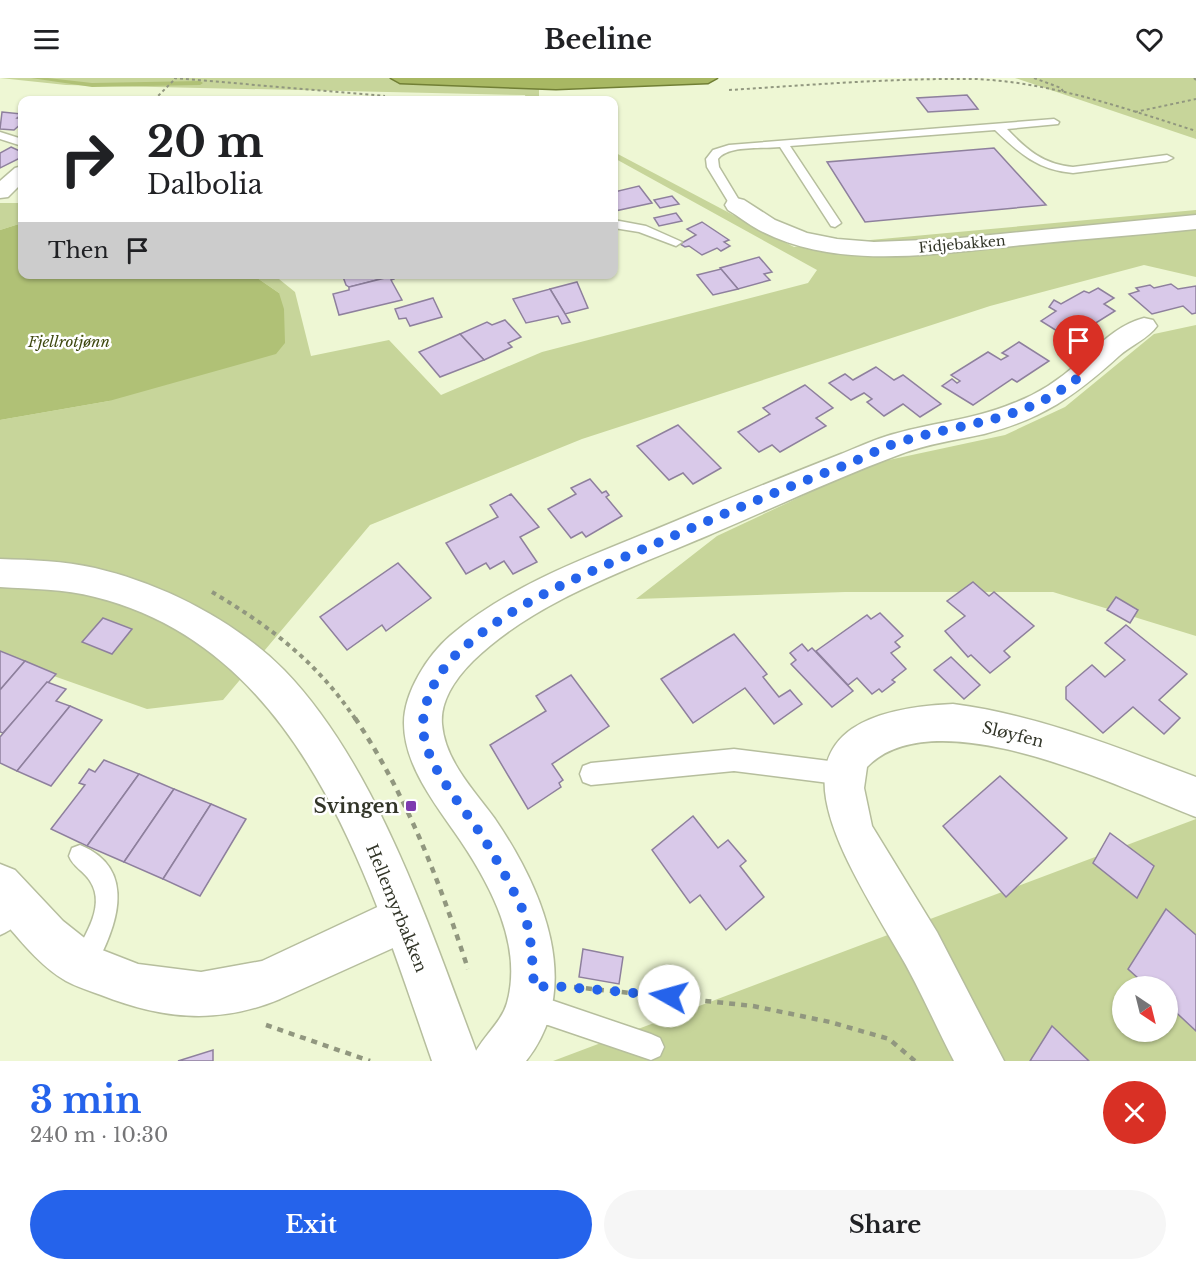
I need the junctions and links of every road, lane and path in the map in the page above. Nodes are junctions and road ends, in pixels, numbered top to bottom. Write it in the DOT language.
graph roads {
  1 [pos="176,78"];
  2 [pos="400,78"];
  3 [pos="708,78"];
  4 [pos="1035,78"];
  5 [pos="994,81"];
  6 [pos="1064,93"];
  7 [pos="158,96"];
  8 [pos="1196,99"];
  9 [pos="1135,112"];
  10 [pos="1054,122"];
  11 [pos="998,127"];
  12 [pos="1196,132"];
  13 [pos="0,135"];
  14 [pos="18,142"];
  15 [pos="783,144"];
  16 [pos="1167,158"];
  17 [pos="18,176"];
  18 [pos="0,194"];
  19 [pos="18,195"];
  20 [pos="736,205"];
  21 [pos="1196,222"];
  22 [pos="835,223"];
  23 [pos="618,225"];
  24 [pos="676,242"];
  25 [pos="1144,326"];
  26 [pos="0,573"];
  27 [pos="591,774"];
  28 [pos="845,774"];
  29 [pos="1196,797"];
  30 [pos="80,856"];
  31 [pos="6,905"];
  32 [pos="403,917"];
  33 [pos="82,965"];
  34 [pos="252,985"];
  35 [pos="531,999"];
  36 [pos="651,1047"];
  37 [pos="370,1061"];
  38 [pos="456,1061"];
  39 [pos="495,1061"];
  40 [pos="915,1061"];
  41 [pos="981,1061"];
  1 -- 7 [label="path"];
  2 -- 3 [label="highway"];
  4 -- 6 [label="path"];
  5 -- 6 [label="path"];
  6 -- 9 [label="path"];
  8 -- 9 [label="path"];
  9 -- 12 [label="path"];
  10 -- 11 [label="lane"];
  11 -- 15 [label="lane"];
  11 -- 16 [label="lane"];
  13 -- 14 [label="lane"];
  15 -- 20 [label="lane"];
  15 -- 22 [label="lane"];
  17 -- 18 [label="street"];
  18 -- 19 [label="street"];
  20 -- 21 [label="street, Fidjebakken"];
  23 -- 24 [label="lane"];
  25 -- 35 [label="street"];
  26 -- 32 [label="street, Hellemyrbakken"];
  27 -- 28 [label="lane"];
  28 -- 29 [label="street, Sløyfen"];
  28 -- 41 [label="street, Sløyfen"];
  30 -- 33 [label="lane"];
  31 -- 33 [label="street"];
  32 -- 34 [label="street"];
  32 -- 38 [label="street, Hellemyrbakken"];
  33 -- 34 [label="street"];
  34 -- 37 [label="path"];
  35 -- 36 [label="lane"];
  35 -- 39 [label="street"];
  35 -- 40 [label="path"];
}
